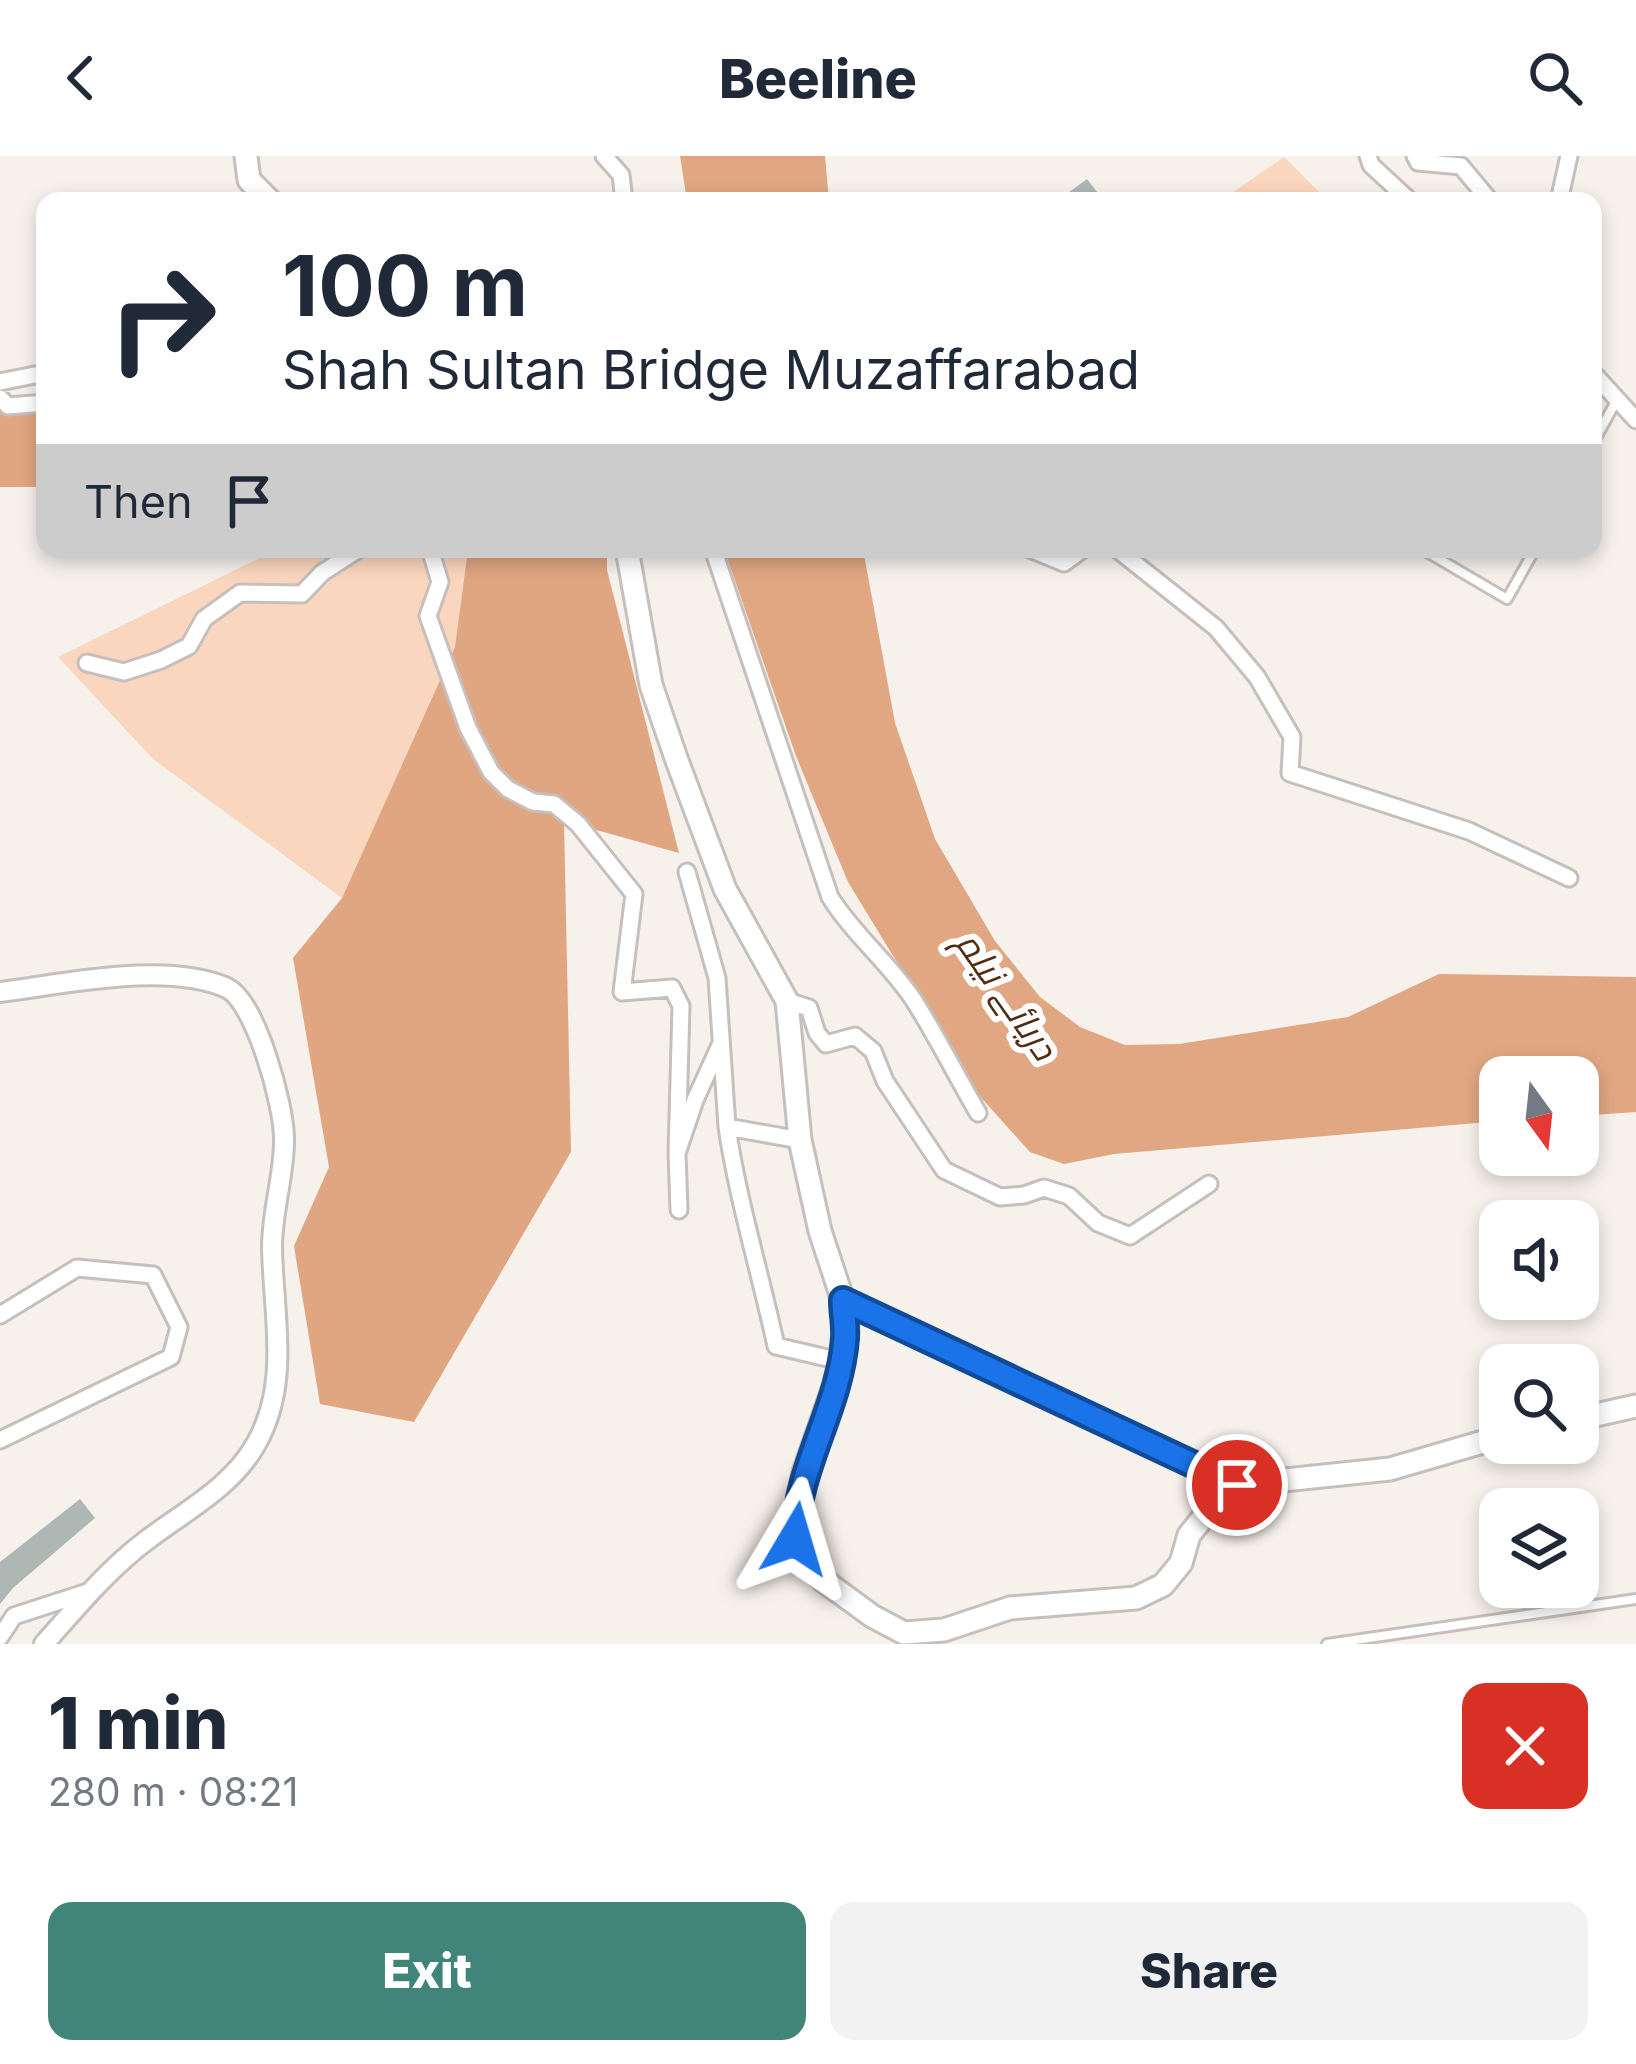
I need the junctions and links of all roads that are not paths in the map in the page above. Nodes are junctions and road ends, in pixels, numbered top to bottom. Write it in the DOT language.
graph roads {
  1 [pos="246,156"];
  2 [pos="604,156"];
  3 [pos="1367,156"];
  4 [pos="1415,156"];
  5 [pos="1569,156"];
  6 [pos="260,192"];
  7 [pos="623,192"];
  8 [pos="1400,192"];
  9 [pos="1483,192"];
  10 [pos="1561,192"];
  11 [pos="36,375"];
  12 [pos="0,382"];
  13 [pos="1602,382"];
  14 [pos="1618,397"];
  15 [pos="0,398"];
  16 [pos="36,404"];
  17 [pos="1636,420"];
  18 [pos="1602,426"];
  19 [pos="345,558"];
  20 [pos="433,558"];
  21 [pos="629,558"];
  22 [pos="716,558"];
  23 [pos="1128,558"];
  24 [pos="1437,558"];
  25 [pos="1529,558"];
  26 [pos="87,663"];
  27 [pos="687,872"];
  28 [pos="1569,878"];
  29 [pos="0,992"];
  30 [pos="787,1001"];
  31 [pos="722,1041"];
  32 [pos="978,1112"];
  33 [pos="727,1127"];
  34 [pos="800,1140"];
  35 [pos="677,1154"];
  36 [pos="1209,1184"];
  37 [pos="679,1210"];
  38 [pos="843,1300"];
  39 [pos="0,1315"];
  40 [pos="840,1360"];
  41 [pos="1636,1406"];
  42 [pos="1599,1414"];
  43 [pos="0,1440"];
  44 [pos="1479,1443"];
  45 [pos="1237,1485"];
  46 [pos="91,1591"];
  47 [pos="1636,1599"];
  48 [pos="0,1637"];
  49 [pos="44,1644"];
  50 [pos="1327,1644"];
  1 -- 6 [label="main road"];
  2 -- 7 [label="street"];
  3 -- 8 [label="street"];
  4 -- 9 [label="street"];
  5 -- 10 [label="street"];
  11 -- 12 [label="street"];
  13 -- 14 [label="street"];
  14 -- 17 [label="street"];
  14 -- 18 [label="lane"];
  15 -- 16 [label="street"];
  19 -- 26 [label="street"];
  20 -- 35 [label="street"];
  21 -- 30 [label="main road"];
  22 -- 32 [label="street"];
  23 -- 28 [label="street"];
  24 -- 25 [label="lane"];
  27 -- 31 [label="street"];
  29 -- 46 [label="street"];
  30 -- 34 [label="main road"];
  30 -- 36 [label="street"];
  31 -- 33 [label="street"];
  31 -- 35 [label="street"];
  33 -- 34 [label="street"];
  33 -- 40 [label="street"];
  34 -- 38 [label="main road"];
  35 -- 37 [label="street"];
  38 -- 40 [label="main road"];
  38 -- 45 [label="lane"];
  39 -- 43 [label="street"];
  40 -- 45 [label="main road"];
  41 -- 42 [label="main road"];
  44 -- 45 [label="main road"];
  46 -- 48 [label="street"];
  46 -- 49 [label="street"];
  47 -- 50 [label="lane"];
}
